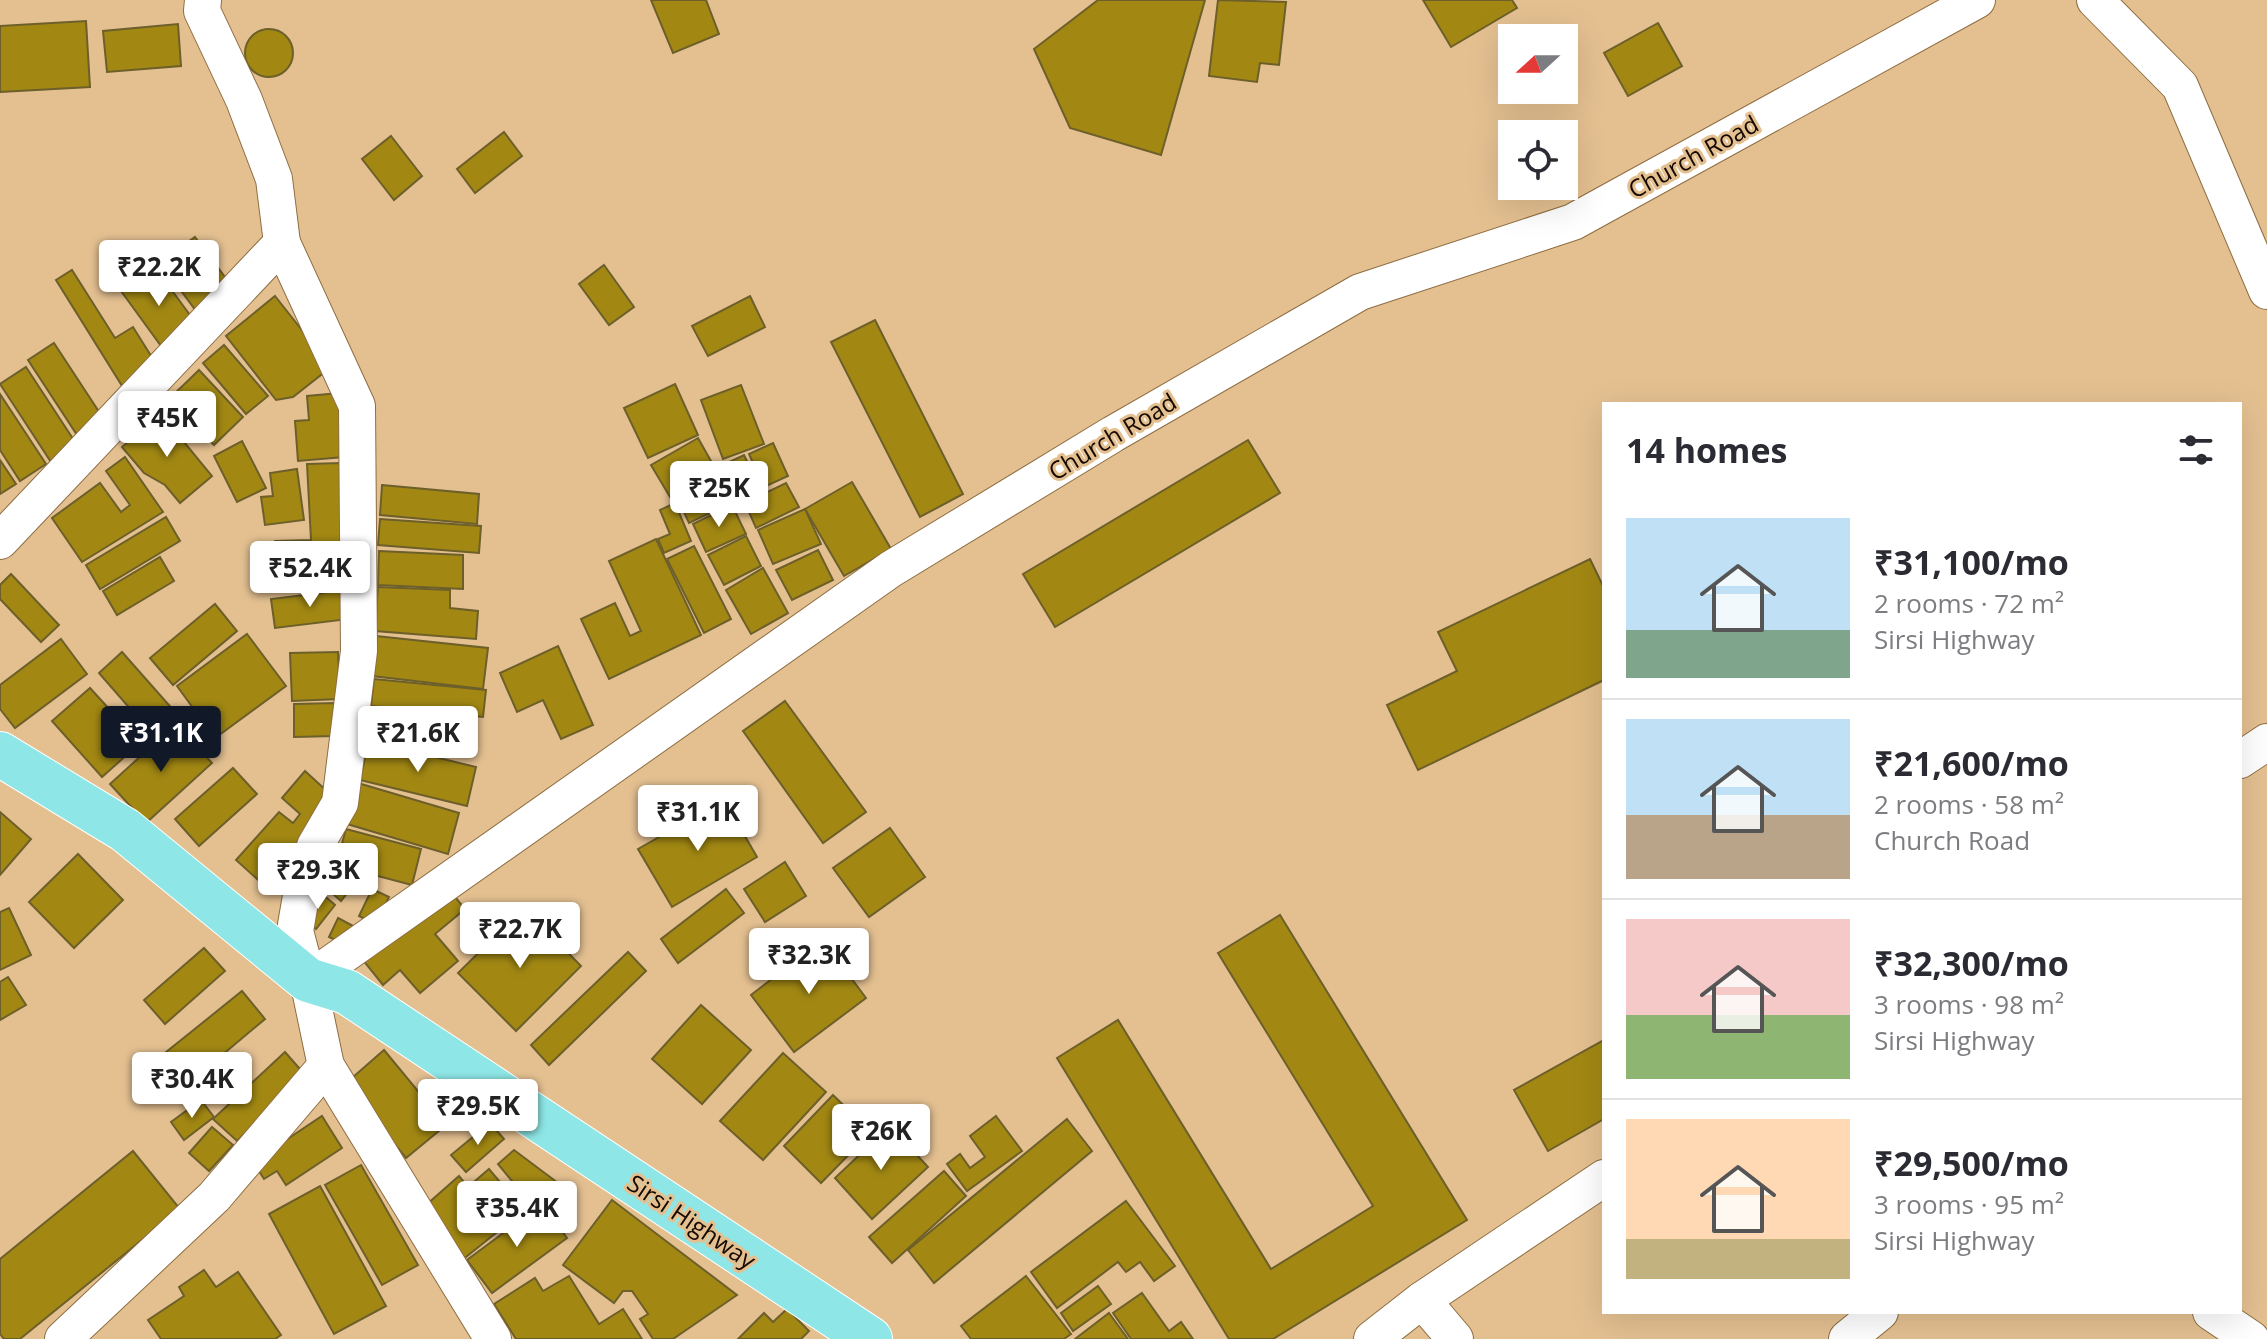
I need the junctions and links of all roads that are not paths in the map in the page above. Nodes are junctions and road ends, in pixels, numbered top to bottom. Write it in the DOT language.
graph roads {
  1 [pos="203,0"];
  2 [pos="1977,0"];
  3 [pos="2095,0"];
  4 [pos="282,243"];
  5 [pos="2267,291"];
  6 [pos="0,541"];
  7 [pos="2267,742"];
  8 [pos="0,754"];
  9 [pos="2242,759"];
  10 [pos="308,980"];
  11 [pos="326,1066"];
  12 [pos="1602,1179"];
  13 [pos="1422,1300"];
  14 [pos="1878,1314"];
  15 [pos="2214,1314"];
  16 [pos="2248,1338"];
  17 [pos="63,1339"];
  18 [pos="493,1339"];
  19 [pos="870,1339"];
  20 [pos="1372,1339"];
  21 [pos="1455,1339"];
  22 [pos="1847,1339"];
  1 -- 4 [label="street"];
  2 -- 10 [label="street, Church Road"];
  3 -- 5 [label="street"];
  4 -- 6 [label="street"];
  4 -- 10 [label="street"];
  7 -- 9 [label="street"];
  8 -- 10 [label="main road, Sirsi Highway"];
  10 -- 11 [label="street"];
  10 -- 19 [label="main road, Sirsi Highway"];
  11 -- 17 [label="street"];
  11 -- 18 [label="street"];
  12 -- 13 [label="street"];
  13 -- 20 [label="street"];
  13 -- 21 [label="street"];
  14 -- 22 [label="street"];
  15 -- 16 [label="street"];
}
